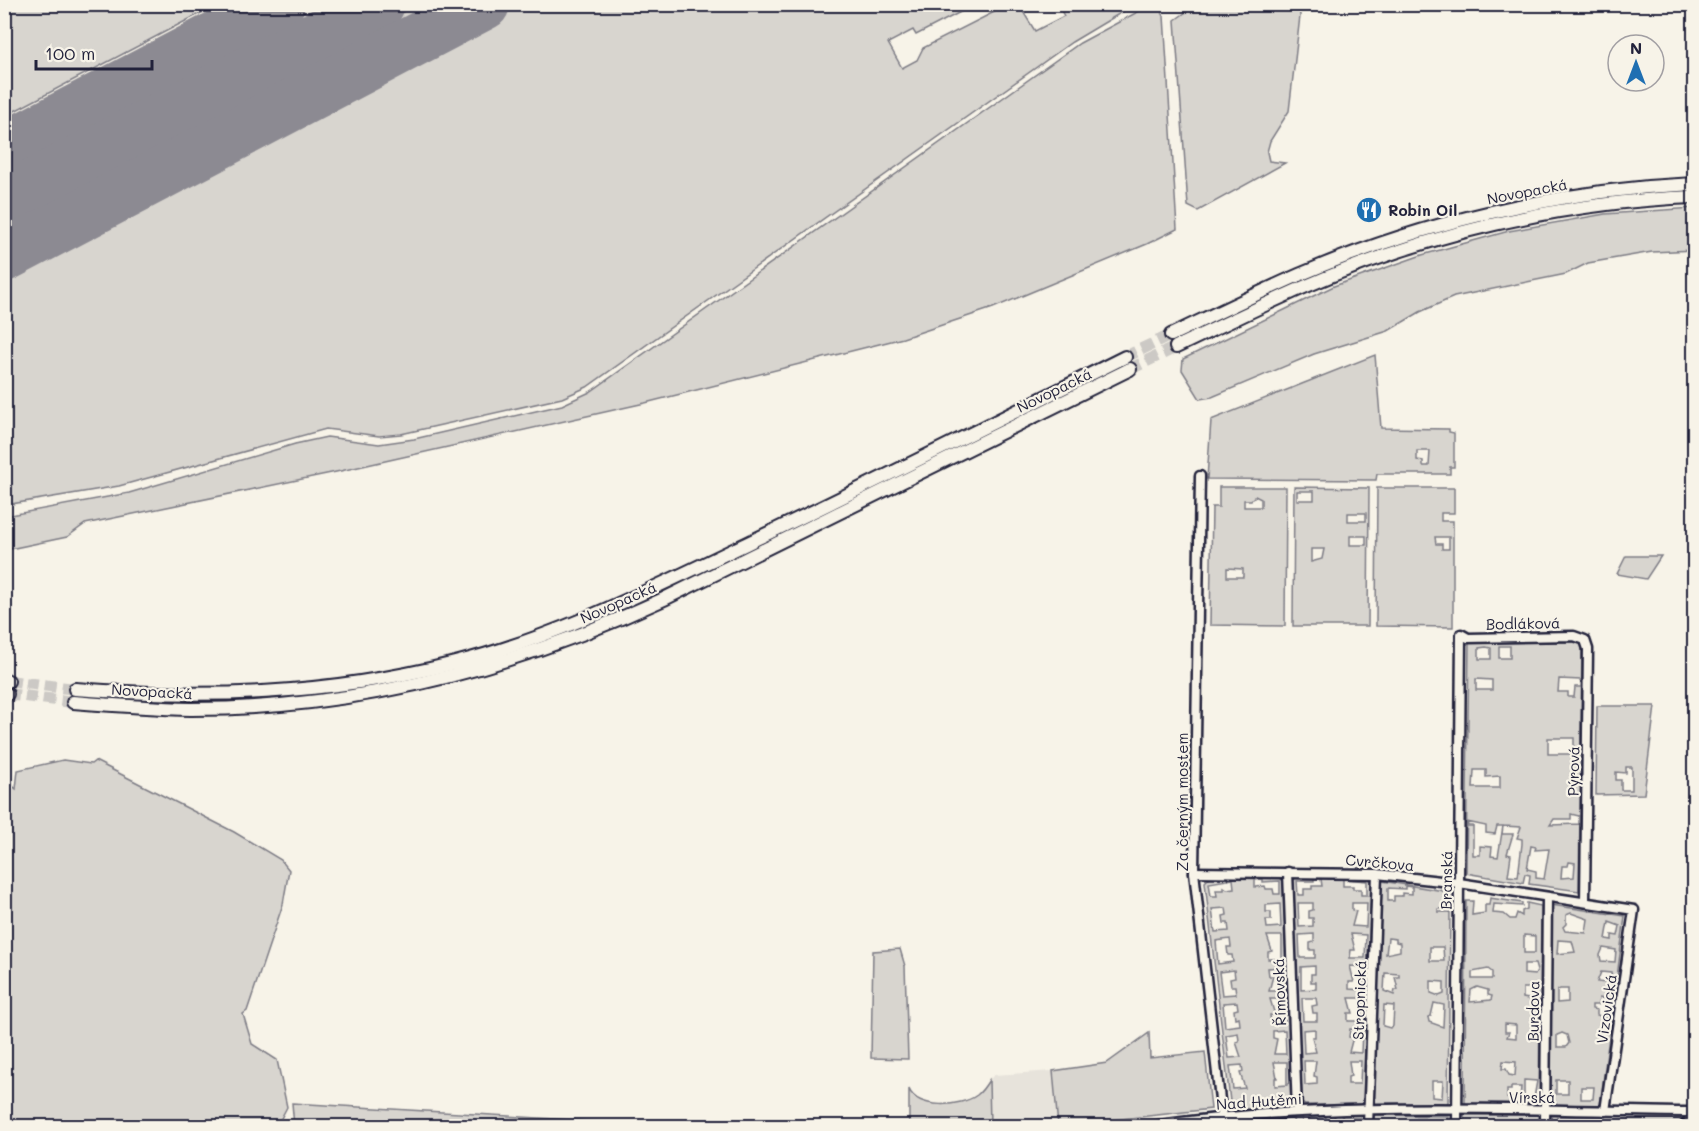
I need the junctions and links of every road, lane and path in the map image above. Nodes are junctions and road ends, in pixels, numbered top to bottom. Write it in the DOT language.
graph roads {
  1 [pos="1695,184"];
  2 [pos="1695,197"];
  3 [pos="1200,476"];
  4 [pos="1461,634"];
  5 [pos="1585,640"];
  6 [pos="75,689"];
  7 [pos="73,702"];
  8 [pos="1194,872"];
  9 [pos="1288,872"];
  10 [pos="1377,874"];
  11 [pos="1460,884"];
  12 [pos="1547,897"];
  13 [pos="1585,902"];
  14 [pos="1634,910"];
  15 [pos="1369,1110"];
  16 [pos="1457,1110"];
  17 [pos="1545,1110"];
  18 [pos="1297,1111"];
  19 [pos="1605,1111"];
  20 [pos="1695,1114"];
  21 [pos="1221,1116"];
  22 [pos="1152,1126"];
  23 [pos="1223,1126"];
  24 [pos="1368,1126"];
  25 [pos="1456,1126"];
  26 [pos="1545,1126"];
  27 [pos="1684,1126"];
  1 -- 2 [label="highway, Novopacká"];
  3 -- 8 [label="street, Za černým mostem"];
  4 -- 5 [label="street, Bodláková"];
  4 -- 11 [label="street, Branská"];
  5 -- 13 [label="street, Pýrová"];
  6 -- 7 [label="highway, Novopacká"];
  8 -- 9 [label="street, Cvrčkova"];
  8 -- 21 [label="street, Za černým mostem"];
  9 -- 10 [label="street, Cvrčkova"];
  9 -- 18 [label="street, Římovská"];
  10 -- 11 [label="street, Cvrčkova"];
  10 -- 15 [label="street, Stropnická"];
  11 -- 12 [label="street, Cvrčkova"];
  11 -- 16 [label="street, Branská"];
  12 -- 13 [label="street, Cvrčkova"];
  12 -- 17 [label="street, Burdova"];
  13 -- 14 [label="street, Cvrčkova"];
  14 -- 19 [label="street, Vizovická"];
  15 -- 16 [label="street, Vírská"];
  15 -- 18 [label="street, Nad Hutěmi"];
  15 -- 24 [label="street, Stropnická"];
  16 -- 17 [label="street, Vírská"];
  16 -- 25 [label="street, Branská"];
  17 -- 19 [label="street, Vírská"];
  17 -- 26 [label="street, Burdova"];
  18 -- 21 [label="street, Nad Hutěmi"];
  19 -- 20 [label="street, Vírská"];
  20 -- 27 [label="street"];
  21 -- 22 [label="street, Nad Hutěmi"];
  21 -- 23 [label="street, Za černým mostem"];
}
